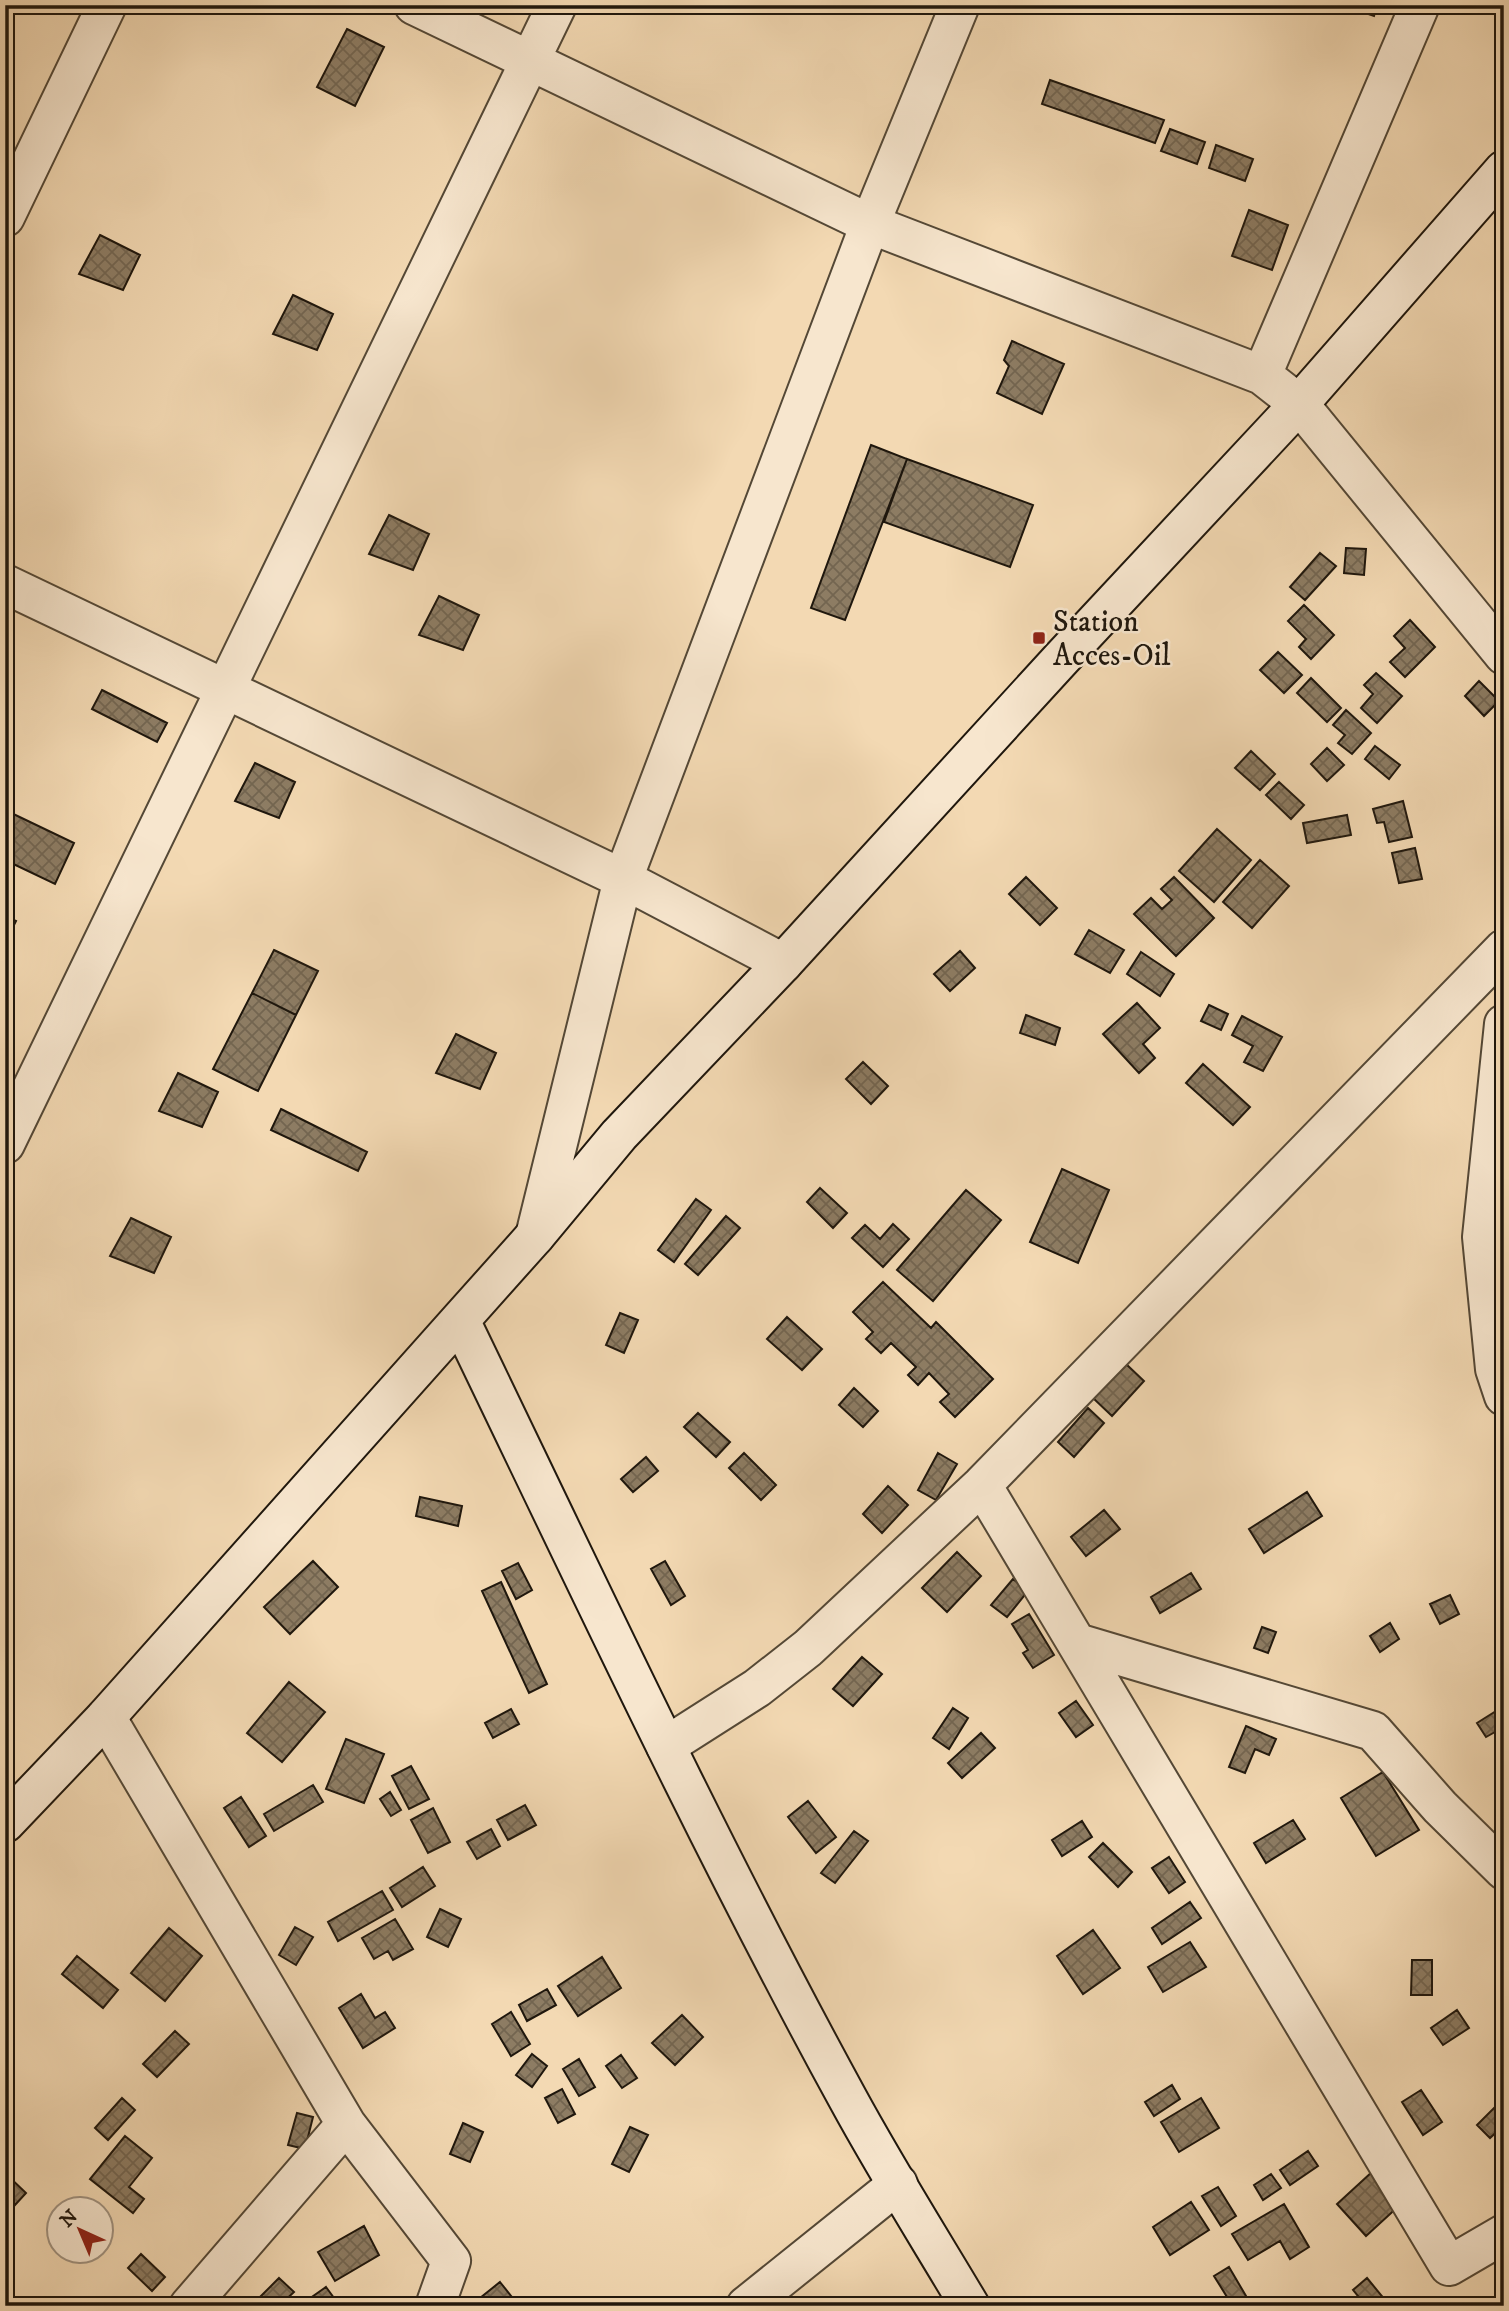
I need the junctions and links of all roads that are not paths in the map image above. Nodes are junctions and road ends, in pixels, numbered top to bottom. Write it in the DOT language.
graph roads {
  1 [pos="107,5"];
  2 [pos="414,5"];
  3 [pos="557,5"];
  4 [pos="960,5"];
  5 [pos="1420,5"];
  6 [pos="530,60"];
  7 [pos="1504,170"];
  8 [pos="5,217"];
  9 [pos="870,224"];
  10 [pos="1262,375"];
  11 [pos="1299,404"];
  12 [pos="5,584"];
  13 [pos="1504,655"];
  14 [pos="225,689"];
  15 [pos="623,879"];
  16 [pos="1504,949"];
  17 [pos="783,963"];
  18 [pos="1504,1024"];
  19 [pos="5,1144"];
  20 [pos="535,1236"];
  21 [pos="460,1320"];
  22 [pos="1504,1396"];
  23 [pos="982,1485"];
  24 [pos="1077,1643"];
  25 [pos="106,1717"];
  26 [pos="666,1746"];
  27 [pos="5,1823"];
  28 [pos="1504,1870"];
  29 [pos="345,2124"];
  30 [pos="898,2184"];
  31 [pos="1504,2234"];
  32 [pos="188,2306"];
  33 [pos="435,2306"];
  34 [pos="746,2306"];
  35 [pos="970,2306"];
  1 -- 8 [label="street"];
  2 -- 6 [label="street"];
  3 -- 6 [label="street"];
  4 -- 9 [label="street"];
  5 -- 10 [label="street"];
  6 -- 9 [label="street"];
  6 -- 14 [label="street"];
  7 -- 11 [label="street"];
  9 -- 10 [label="street"];
  9 -- 15 [label="street"];
  10 -- 11 [label="street"];
  11 -- 13 [label="street"];
  11 -- 17 [label="street"];
  12 -- 14 [label="street"];
  14 -- 15 [label="street"];
  14 -- 19 [label="street"];
  15 -- 17 [label="street"];
  15 -- 20 [label="street"];
  16 -- 23 [label="street"];
  17 -- 20 [label="street"];
  18 -- 22 [label="street"];
  20 -- 21 [label="street"];
  21 -- 25 [label="street"];
  21 -- 26 [label="street"];
  23 -- 24 [label="street"];
  23 -- 26 [label="street"];
  24 -- 28 [label="street"];
  24 -- 31 [label="street"];
  25 -- 27 [label="street"];
  25 -- 29 [label="street"];
  26 -- 30 [label="street"];
  29 -- 32 [label="street"];
  29 -- 33 [label="street"];
  30 -- 34 [label="street"];
  30 -- 35 [label="street"];
}
